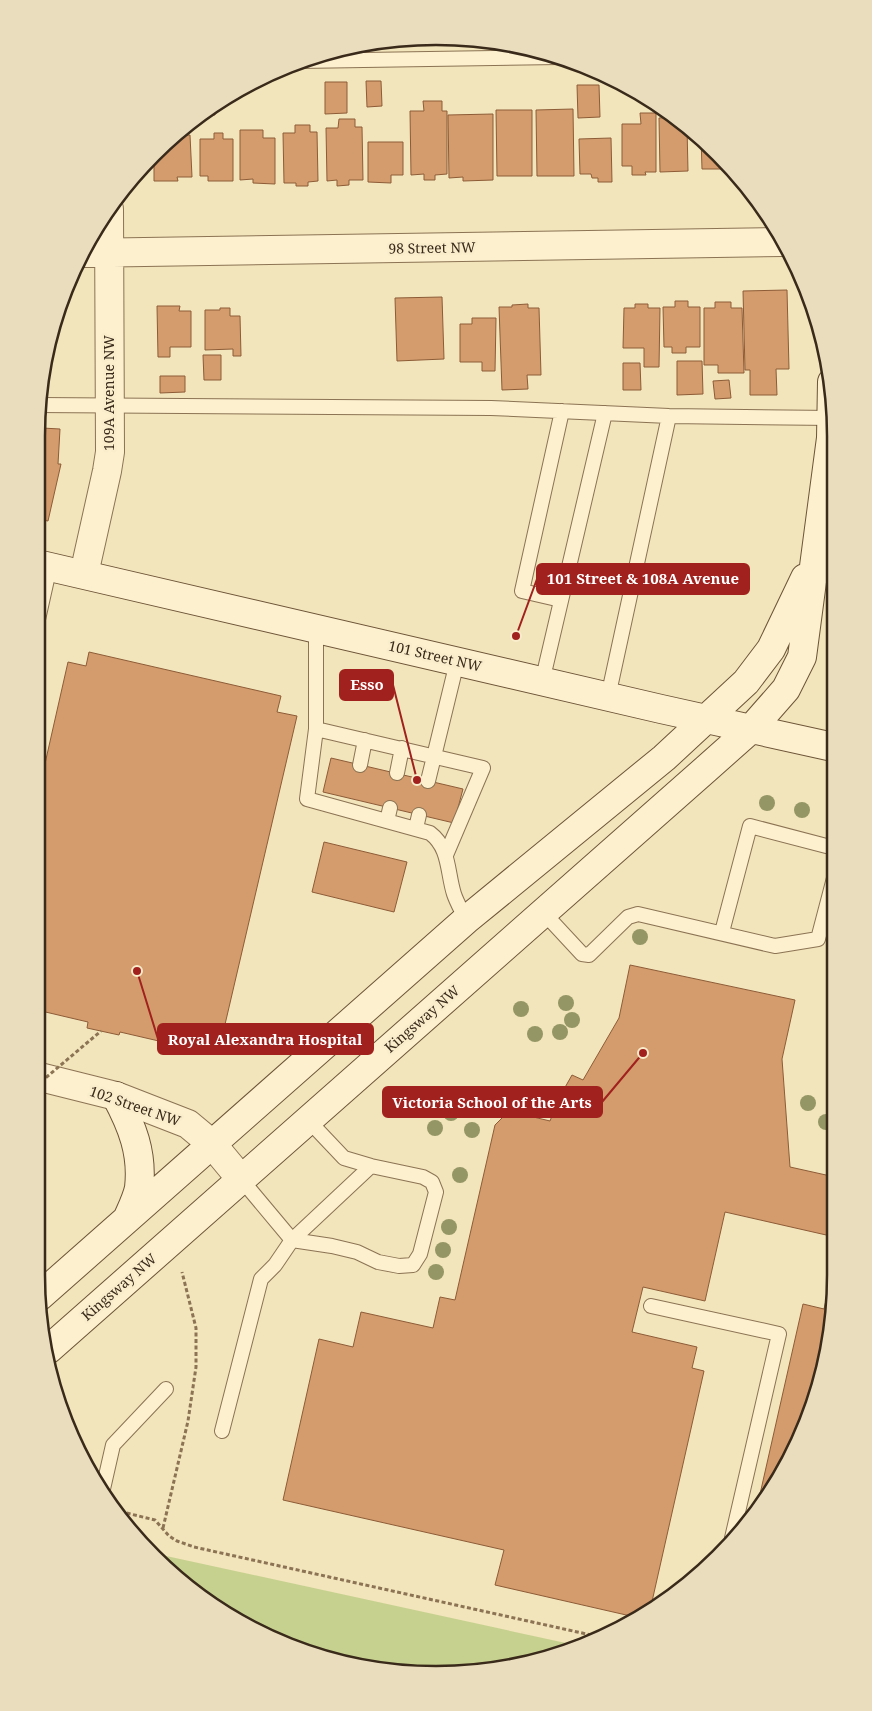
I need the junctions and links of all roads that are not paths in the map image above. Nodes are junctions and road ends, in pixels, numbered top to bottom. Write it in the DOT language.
graph roads {
  1 [pos="534,57"];
  2 [pos="324,62"];
  3 [pos="109,222"];
  4 [pos="776,242"];
  5 [pos="109,252"];
  6 [pos="90,253"];
  7 [pos="46,405"];
  8 [pos="110,405"];
  9 [pos="562,411"];
  10 [pos="605,413"];
  11 [pos="669,416"];
  12 [pos="827,431"];
  13 [pos="827,492"];
  14 [pos="822,552"];
  15 [pos="45,565"];
  16 [pos="84,574"];
  17 [pos="561,600"];
  18 [pos="316,629"];
  19 [pos="457,662"];
  20 [pos="542,682"];
  21 [pos="608,697"];
  22 [pos="706,718"];
  23 [pos="316,729"];
  24 [pos="751,729"];
  25 [pos="365,740"];
  26 [pos="827,746"];
  27 [pos="402,748"];
  28 [pos="434,756"];
  29 [pos="360,764"];
  30 [pos="397,774"];
  31 [pos="428,781"];
  32 [pos="827,846"];
  33 [pos="446,855"];
  34 [pos="827,905"];
  35 [pos="543,912"];
  36 [pos="466,920"];
  37 [pos="722,932"];
  38 [pos="45,1078"];
  39 [pos="116,1096"];
  40 [pos="308,1120"];
  41 [pos="212,1144"];
  42 [pos="371,1166"];
  43 [pos="241,1179"];
  44 [pos="128,1218"];
  45 [pos="292,1240"];
  46 [pos="46,1291"];
  47 [pos="650,1306"];
  48 [pos="52,1346"];
  49 [pos="166,1389"];
  50 [pos="222,1431"];
  51 [pos="105,1482"];
  52 [pos="734,1527"];
  1 -- 2 [label="lane"];
  3 -- 5 [label="main road, 109A Avenue NW"];
  4 -- 5 [label="main road, 98 Street NW"];
  5 -- 6 [label="main road, 98 Street NW"];
  5 -- 8 [label="main road, 109A Avenue NW"];
  7 -- 8 [label="lane"];
  8 -- 9 [label="lane"];
  8 -- 16 [label="main road, 109A Avenue NW"];
  9 -- 10 [label="lane"];
  9 -- 17 [label="lane"];
  10 -- 11 [label="lane"];
  10 -- 17 [label="lane"];
  11 -- 12 [label="lane"];
  11 -- 21 [label="lane"];
  13 -- 14 [label="main road, Kingsway NW"];
  14 -- 22 [label="main road"];
  14 -- 24 [label="main road, Kingsway NW"];
  15 -- 16 [label="main road, 101 Street NW"];
  16 -- 18 [label="main road, 101 Street NW"];
  17 -- 20 [label="lane"];
  18 -- 19 [label="main road, 101 Street NW"];
  18 -- 23 [label="lane"];
  19 -- 20 [label="main road, 101 Street NW"];
  19 -- 28 [label="lane"];
  20 -- 21 [label="main road, 101 Street NW"];
  21 -- 22 [label="main road, 101 Street NW"];
  22 -- 24 [label="main road, 101 Street NW"];
  22 -- 36 [label="main road"];
  23 -- 25 [label="lane"];
  23 -- 33 [label="lane"];
  24 -- 26 [label="main road, 101 Street NW"];
  24 -- 35 [label="main road, Kingsway NW"];
  25 -- 27 [label="lane"];
  25 -- 29 [label="lane"];
  27 -- 28 [label="lane"];
  27 -- 30 [label="lane"];
  28 -- 31 [label="lane"];
  28 -- 33 [label="lane"];
  32 -- 37 [label="lane"];
  33 -- 36 [label="lane"];
  34 -- 37 [label="lane"];
  35 -- 37 [label="lane"];
  35 -- 40 [label="main road, Kingsway NW"];
  36 -- 41 [label="main road"];
  38 -- 39 [label="main road, 102 Street NW"];
  39 -- 41 [label="main road, 102 Street NW"];
  39 -- 44 [label="main road"];
  40 -- 42 [label="lane"];
  40 -- 43 [label="main road, Kingsway NW"];
  41 -- 43 [label="main road, 102 Street NW"];
  41 -- 44 [label="main road"];
  42 -- 45 [label="lane"];
  42 -- 45 [label="lane"];
  43 -- 45 [label="lane"];
  43 -- 48 [label="main road, Kingsway NW"];
  44 -- 46 [label="main road"];
  45 -- 50 [label="lane"];
  47 -- 52 [label="lane"];
  49 -- 51 [label="lane"];
}
